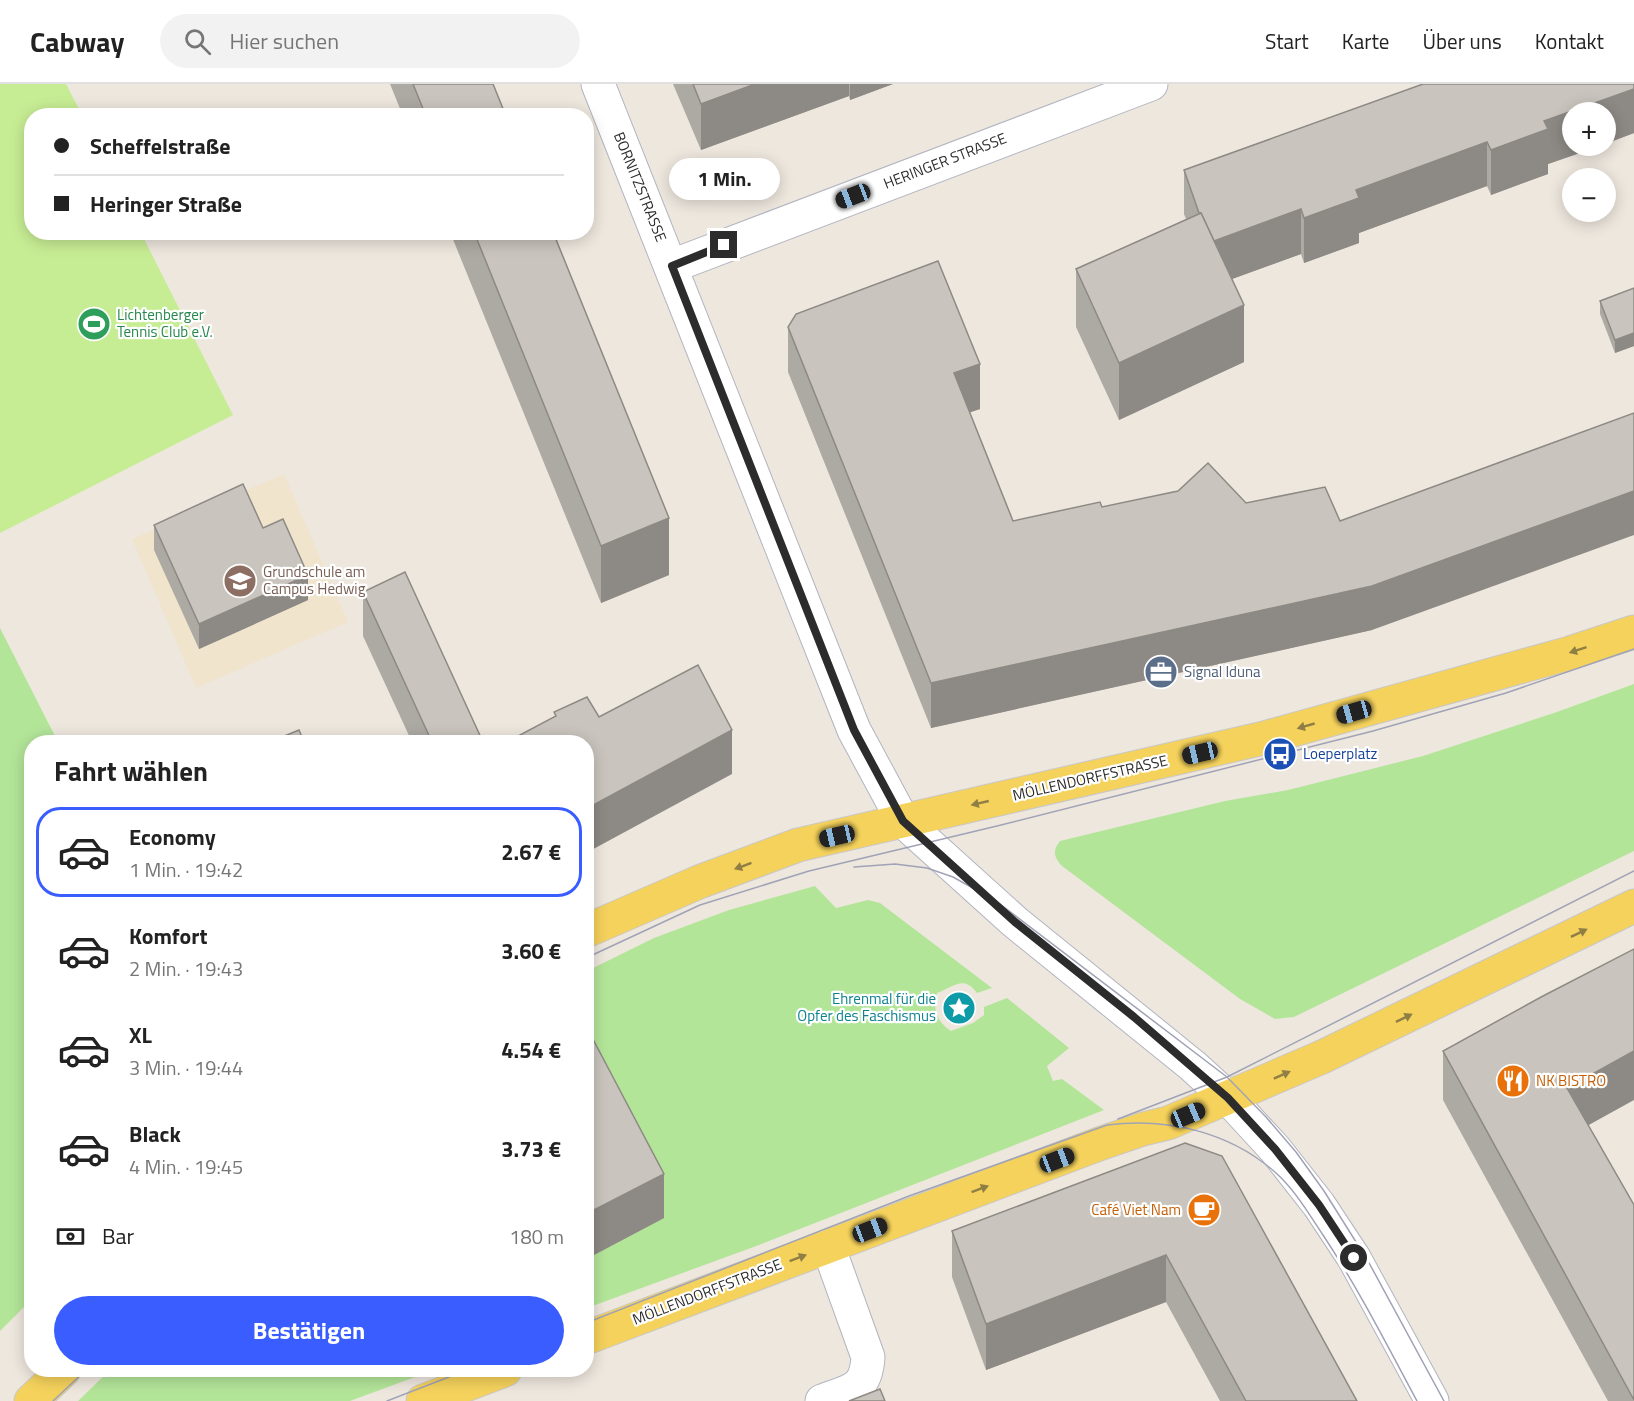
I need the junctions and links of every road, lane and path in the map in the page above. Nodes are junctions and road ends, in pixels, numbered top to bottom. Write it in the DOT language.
graph roads {
  1 [pos="598,84"];
  2 [pos="1151,84"];
  3 [pos="672,266"];
  4 [pos="1634,632"];
  5 [pos="903,821"];
  6 [pos="1634,906"];
  7 [pos="594,928"];
  8 [pos="1228,1098"];
  9 [pos="828,1246"];
  10 [pos="594,1335"];
  11 [pos="57,1377"];
  12 [pos="486,1377"];
  13 [pos="31,1401"];
  14 [pos="423,1401"];
  15 [pos="822,1401"];
  16 [pos="1432,1401"];
  1 -- 3 [label="street, BORNITZSTRASSE"];
  2 -- 3 [label="street, HERINGER STRASSE"];
  3 -- 5 [label="street, BORNITZSTRASSE"];
  4 -- 5 [label="main road, MÖLLENDORFFSTRASSE, one-way"];
  5 -- 7 [label="main road, MÖLLENDORFFSTRASSE, one-way"];
  5 -- 8 [label="street"];
  8 -- 6 [label="main road, MÖLLENDORFFSTRASSE, one-way"];
  9 -- 8 [label="main road, MÖLLENDORFFSTRASSE, one-way"];
  8 -- 16 [label="street"];
  10 -- 9 [label="main road, MÖLLENDORFFSTRASSE, one-way"];
  9 -- 15 [label="street"];
  11 -- 13 [label="main road"];
  12 -- 14 [label="main road"];
}
